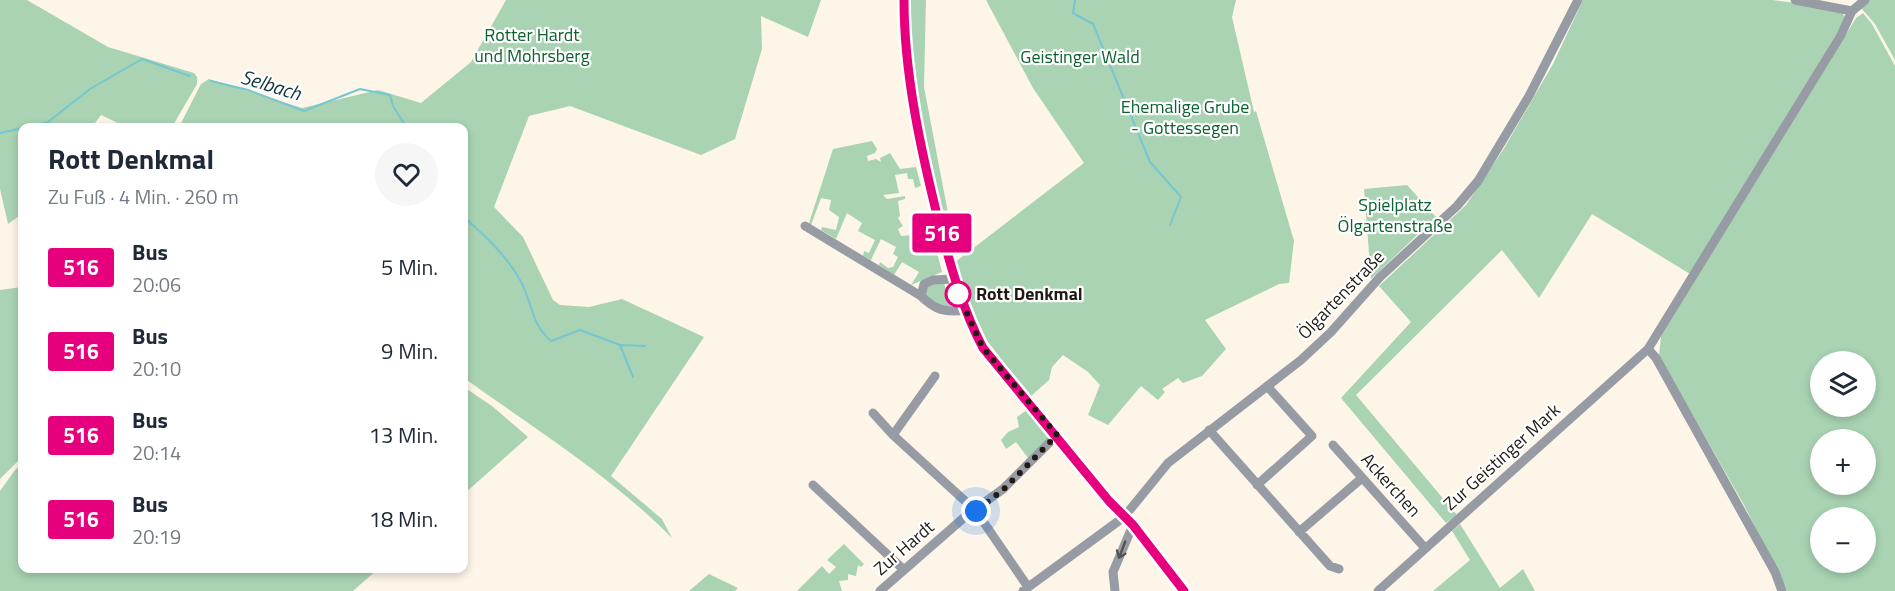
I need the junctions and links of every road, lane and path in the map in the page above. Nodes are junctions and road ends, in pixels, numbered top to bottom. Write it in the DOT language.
graph roads {
  1 [pos="904,0"];
  2 [pos="1578,0"];
  3 [pos="1795,0"];
  4 [pos="1865,0"];
  5 [pos="1852,11"];
  6 [pos="805,226"];
  7 [pos="954,279"];
  8 [pos="921,296"];
  9 [pos="965,310"];
  10 [pos="1648,349"];
  11 [pos="935,376"];
  12 [pos="1267,386"];
  13 [pos="873,413"];
  14 [pos="1209,430"];
  15 [pos="893,435"];
  16 [pos="1057,435"];
  17 [pos="1333,445"];
  18 [pos="1362,478"];
  19 [pos="813,484"];
  20 [pos="1257,485"];
  21 [pos="976,511"];
  22 [pos="1124,517"];
  23 [pos="1133,525"];
  24 [pos="1299,532"];
  25 [pos="1425,548"];
  26 [pos="903,569"];
  27 [pos="1339,569"];
  28 [pos="1026,589"];
  29 [pos="880,591"];
  30 [pos="1115,591"];
  31 [pos="1184,591"];
  32 [pos="1378,591"];
  33 [pos="1782,591"];
  1 -- 7 [label="street"];
  2 -- 12 [label="street, Ölgartenstraße"];
  3 -- 5 [label="street"];
  4 -- 5 [label="street"];
  5 -- 10 [label="street, Zur Geistinger Mark"];
  6 -- 8 [label="street"];
  7 -- 8 [label="street"];
  7 -- 9 [label="street"];
  8 -- 9 [label="street"];
  9 -- 16 [label="street"];
  10 -- 25 [label="street, Zur Geistinger Mark"];
  10 -- 33 [label="street"];
  11 -- 15 [label="street"];
  12 -- 14 [label="street, Ölgartenstraße"];
  12 -- 20 [label="street"];
  13 -- 15 [label="street"];
  14 -- 20 [label="street"];
  14 -- 22 [label="street, Ölgartenstraße"];
  15 -- 21 [label="street"];
  16 -- 21 [label="street, Zur Hardt"];
  16 -- 22 [label="street"];
  17 -- 18 [label="street, Ackerchen"];
  18 -- 24 [label="street"];
  18 -- 25 [label="street, Ackerchen"];
  19 -- 26 [label="street"];
  20 -- 24 [label="street"];
  21 -- 26 [label="street, Zur Hardt"];
  21 -- 28 [label="street"];
  22 -- 23 [label="street"];
  22 -- 28 [label="street, Ölgartenstraße"];
  23 -- 30 [label="street, one-way"];
  23 -- 31 [label="street"];
  24 -- 27 [label="street"];
  25 -- 32 [label="street, Zur Geistinger Mark"];
  26 -- 29 [label="street, Zur Hardt"];
}
